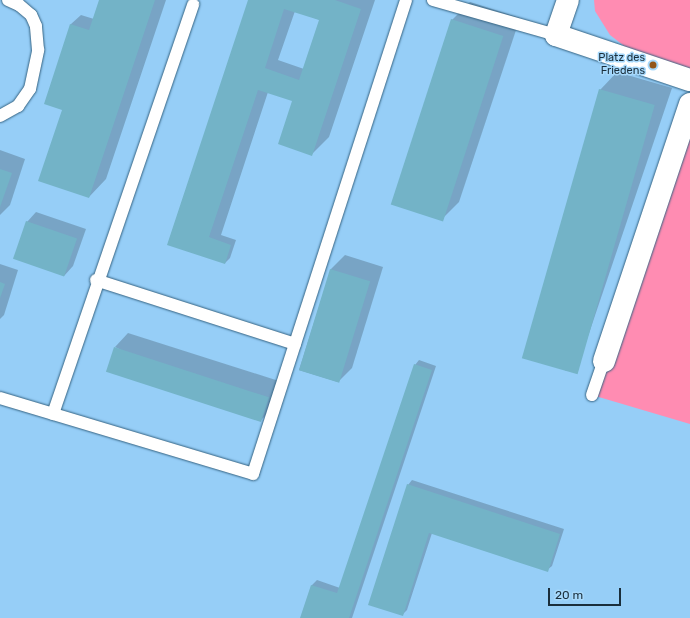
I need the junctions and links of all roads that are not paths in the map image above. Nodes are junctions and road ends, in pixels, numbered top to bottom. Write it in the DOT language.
graph roads {
  1 [pos="8,0"];
  2 [pos="406,0"];
  3 [pos="433,0"];
  4 [pos="568,0"];
  5 [pos="194,4"];
  6 [pos="556,35"];
  7 [pos="690,80"];
  8 [pos="690,104"];
  9 [pos="0,116"];
  10 [pos="96,280"];
  11 [pos="295,344"];
  12 [pos="604,361"];
  13 [pos="592,395"];
  14 [pos="0,398"];
  15 [pos="53,414"];
  1 -- 9 [label="lane"];
  2 -- 11 [label="lane"];
  3 -- 6 [label="lane"];
  4 -- 6 [label="street"];
  5 -- 10 [label="lane"];
  6 -- 7 [label="street"];
  8 -- 12 [label="street"];
  10 -- 11 [label="lane"];
  10 -- 15 [label="lane"];
  11 -- 15 [label="lane"];
  12 -- 13 [label="lane"];
  14 -- 15 [label="lane"];
}
